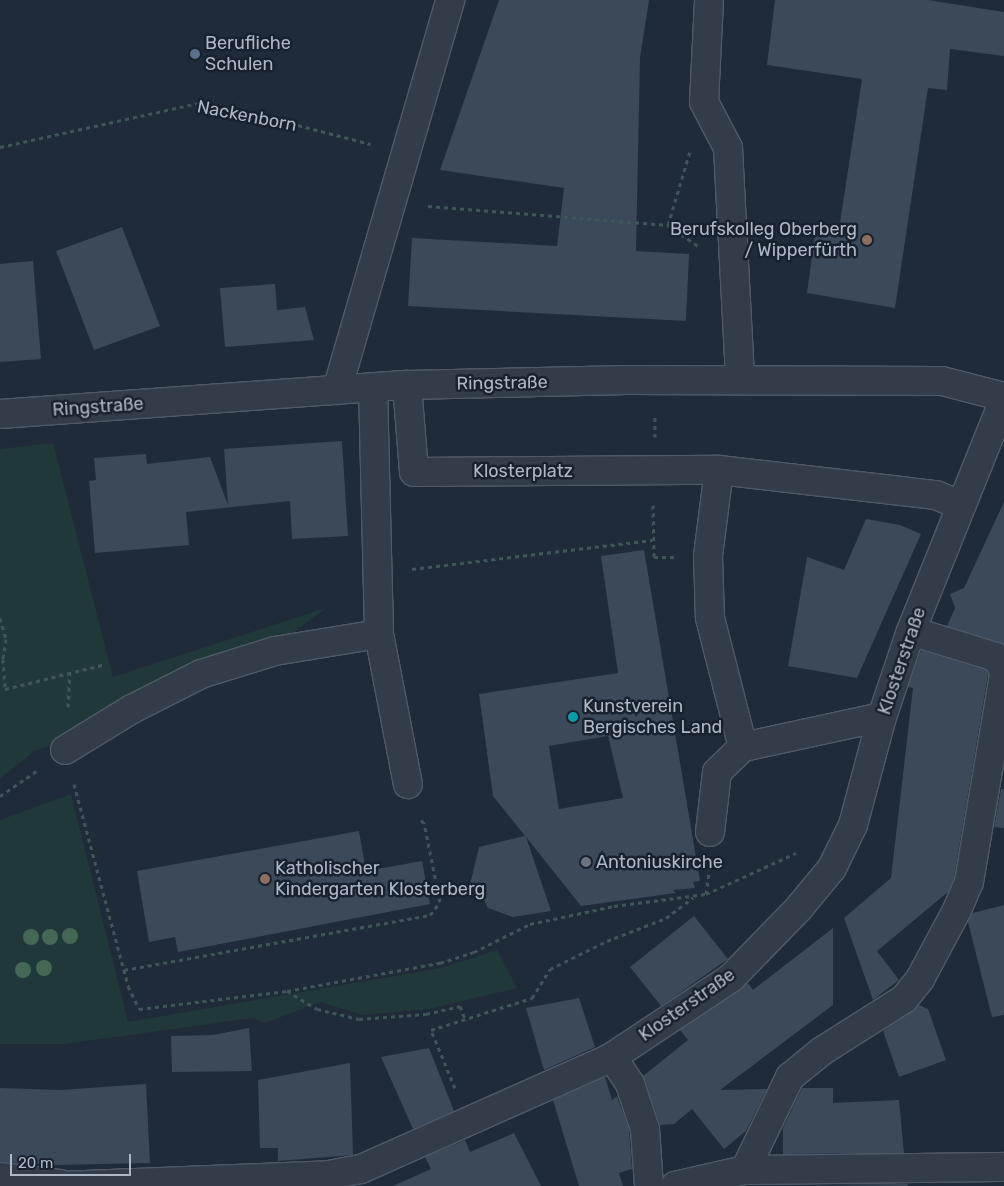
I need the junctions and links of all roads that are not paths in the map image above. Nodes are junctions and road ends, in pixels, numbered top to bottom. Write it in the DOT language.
graph roads {
  1 [pos="450,0"];
  2 [pos="709,0"];
  3 [pos="740,380"];
  4 [pos="407,385"];
  5 [pos="373,388"];
  6 [pos="337,390"];
  7 [pos="1004,398"];
  8 [pos="0,414"];
  9 [pos="719,470"];
  10 [pos="958,510"];
  11 [pos="911,631"];
  12 [pos="379,634"];
  13 [pos="1004,673"];
  14 [pos="882,717"];
  15 [pos="743,747"];
  16 [pos="64,750"];
  17 [pos="408,784"];
  18 [pos="710,832"];
  19 [pos="612,1057"];
  20 [pos="1004,1167"];
  21 [pos="745,1170"];
  22 [pos="0,1177"];
  23 [pos="60,1185"];
  24 [pos="649,1186"];
  25 [pos="674,1186"];
  1 -- 6 [label="street"];
  2 -- 3 [label="street"];
  3 -- 4 [label="street, Ringstraße"];
  3 -- 7 [label="street, Ringstraße"];
  4 -- 5 [label="street, Ringstraße"];
  4 -- 9 [label="street, Klosterplatz"];
  5 -- 6 [label="street, Ringstraße"];
  5 -- 12 [label="street"];
  6 -- 8 [label="street, Ringstraße"];
  7 -- 10 [label="street, Klosterstraße"];
  9 -- 10 [label="street, Klosterplatz"];
  9 -- 15 [label="street"];
  10 -- 11 [label="street, Klosterstraße"];
  11 -- 13 [label="street"];
  11 -- 14 [label="street, Klosterstraße"];
  12 -- 16 [label="street"];
  12 -- 17 [label="street"];
  13 -- 21 [label="street"];
  14 -- 15 [label="street"];
  14 -- 19 [label="street, Klosterstraße"];
  15 -- 18 [label="street"];
  19 -- 23 [label="street, Klosterstraße"];
  19 -- 24 [label="street"];
  20 -- 21 [label="street"];
  21 -- 25 [label="street"];
  22 -- 23 [label="street, Klosterstraße"];
}
